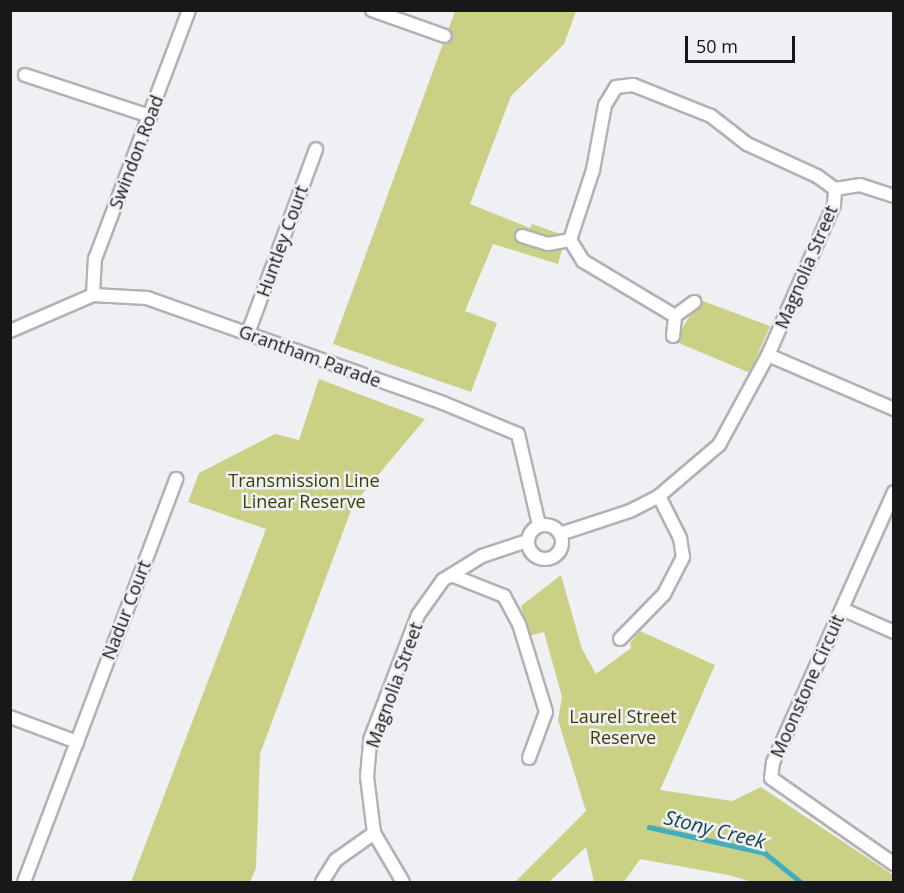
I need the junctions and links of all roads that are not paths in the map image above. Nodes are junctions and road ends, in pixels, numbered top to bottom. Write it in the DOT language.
graph roads {
  1 [pos="189,10"];
  2 [pos="372,10"];
  3 [pos="445,36"];
  4 [pos="25,75"];
  5 [pos="150,116"];
  6 [pos="316,149"];
  7 [pos="835,189"];
  8 [pos="894,196"];
  9 [pos="522,236"];
  10 [pos="570,240"];
  11 [pos="93,295"];
  12 [pos="694,302"];
  13 [pos="675,316"];
  14 [pos="10,331"];
  15 [pos="248,333"];
  16 [pos="673,336"];
  17 [pos="768,354"];
  18 [pos="891,411"];
  19 [pos="176,479"];
  20 [pos="894,492"];
  21 [pos="659,496"];
  22 [pos="539,525"];
  23 [pos="560,534"];
  24 [pos="527,541"];
  25 [pos="451,575"];
  26 [pos="842,609"];
  27 [pos="894,632"];
  28 [pos="620,639"];
  29 [pos="10,717"];
  30 [pos="76,742"];
  31 [pos="529,758"];
  32 [pos="374,832"];
  33 [pos="894,864"];
  34 [pos="24,882"];
  35 [pos="322,882"];
  36 [pos="403,882"];
  1 -- 5 [label="street, Swindon Road"];
  2 -- 3 [label="street"];
  4 -- 5 [label="street"];
  5 -- 11 [label="street, Swindon Road"];
  6 -- 15 [label="street, Huntley Court"];
  7 -- 8 [label="street"];
  7 -- 10 [label="street, Magnolia Street"];
  7 -- 17 [label="street, Magnolia Street"];
  9 -- 10 [label="street"];
  10 -- 13 [label="street"];
  11 -- 14 [label="street, Grantham Parade"];
  11 -- 15 [label="street, Grantham Parade"];
  12 -- 13 [label="street"];
  13 -- 16 [label="street"];
  15 -- 22 [label="street, Grantham Parade"];
  17 -- 18 [label="street"];
  17 -- 21 [label="street, Magnolia Street"];
  19 -- 30 [label="street, Nadur Court"];
  20 -- 26 [label="street, Moonstone Circuit"];
  21 -- 23 [label="street, Magnolia Street"];
  21 -- 28 [label="street"];
  22 -- 23 [label="street"];
  22 -- 24 [label="street"];
  23 -- 24 [label="street"];
  24 -- 25 [label="street, Magnolia Street"];
  25 -- 31 [label="street"];
  25 -- 32 [label="street, Magnolia Street"];
  26 -- 27 [label="street"];
  26 -- 33 [label="street, Moonstone Circuit"];
  29 -- 30 [label="street"];
  30 -- 34 [label="street, Nadur Court"];
  32 -- 35 [label="street"];
  32 -- 36 [label="street, Magnolia Street"];
}
